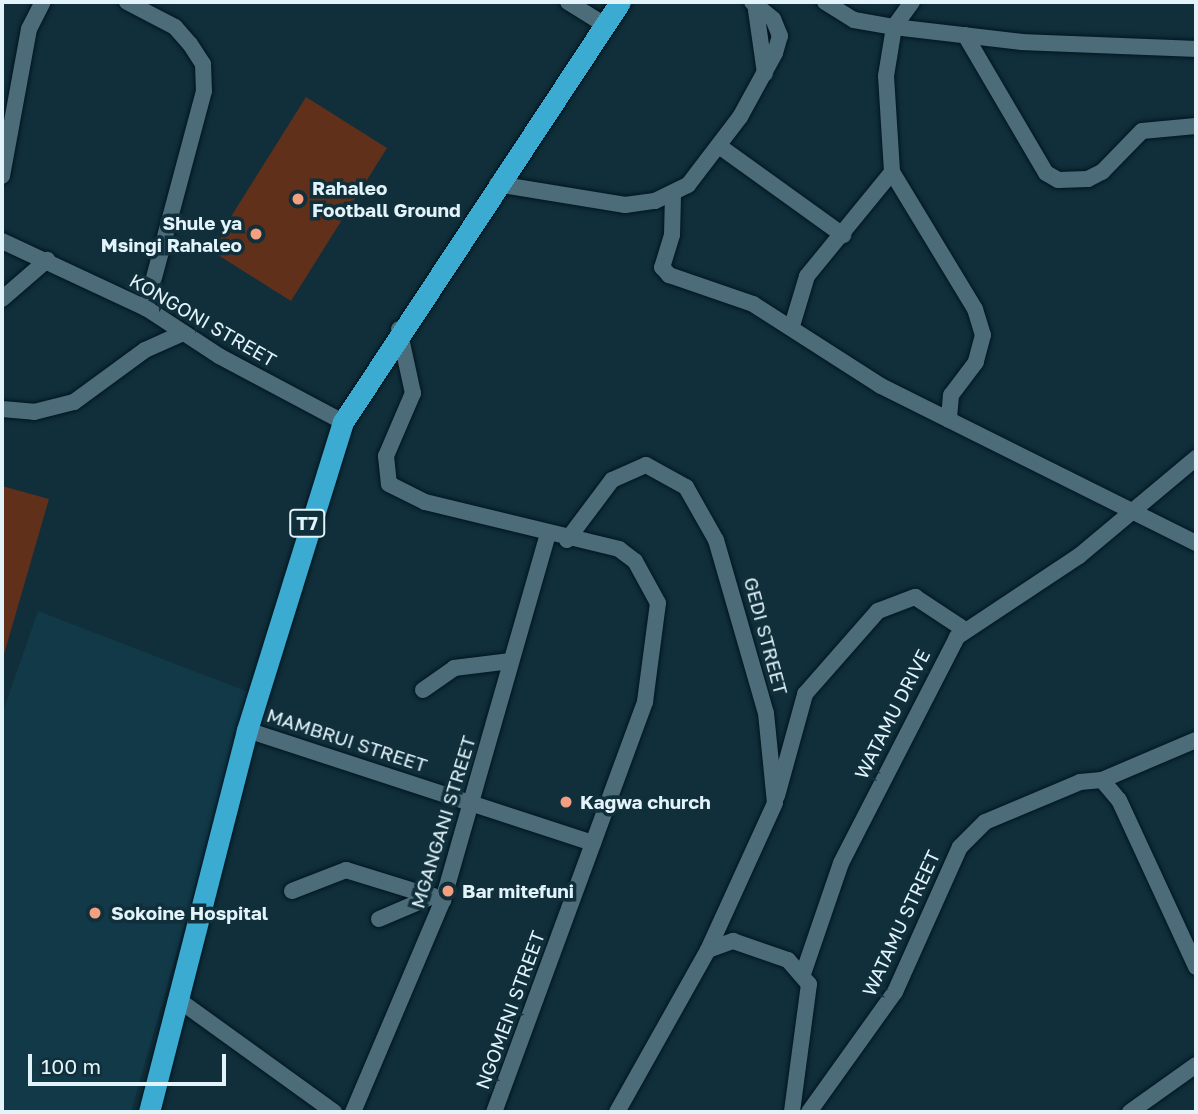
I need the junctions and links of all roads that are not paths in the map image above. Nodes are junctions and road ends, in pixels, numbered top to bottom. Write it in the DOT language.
graph roads {
  1 [pos="43,2"];
  2 [pos="127,2"];
  3 [pos="568,2"];
  4 [pos="620,2"];
  5 [pos="825,2"];
  6 [pos="912,2"];
  7 [pos="754,3"];
  8 [pos="605,25"];
  9 [pos="894,27"];
  10 [pos="965,35"];
  11 [pos="1196,49"];
  12 [pos="1196,126"];
  13 [pos="719,146"];
  14 [pos="892,172"];
  15 [pos="2,176"];
  16 [pos="497,184"];
  17 [pos="673,195"];
  18 [pos="843,235"];
  19 [pos="2,241"];
  20 [pos="47,260"];
  21 [pos="2,299"];
  22 [pos="146,307"];
  23 [pos="792,326"];
  24 [pos="399,329"];
  25 [pos="183,333"];
  26 [pos="2,409"];
  27 [pos="949,420"];
  28 [pos="343,422"];
  29 [pos="1196,458"];
  30 [pos="1129,513"];
  31 [pos="548,535"];
  32 [pos="567,540"];
  33 [pos="1196,543"];
  34 [pos="965,630"];
  35 [pos="511,661"];
  36 [pos="423,690"];
  37 [pos="766,713"];
  38 [pos="796,718"];
  39 [pos="247,730"];
  40 [pos="1196,740"];
  41 [pos="1102,780"];
  42 [pos="472,803"];
  43 [pos="775,803"];
  44 [pos="593,842"];
  45 [pos="292,891"];
  46 [pos="438,898"];
  47 [pos="379,919"];
  48 [pos="708,950"];
  49 [pos="1196,967"];
  50 [pos="803,974"];
  51 [pos="180,1001"];
  52 [pos="1196,1065"];
  53 [pos="149,1112"];
  54 [pos="334,1112"];
  55 [pos="354,1112"];
  56 [pos="494,1112"];
  57 [pos="617,1112"];
  58 [pos="792,1112"];
  59 [pos="809,1112"];
  60 [pos="1130,1112"];
  1 -- 15 [label="street"];
  2 -- 22 [label="street"];
  3 -- 8 [label="street"];
  4 -- 8 [label="highway, T7"];
  5 -- 9 [label="street"];
  6 -- 9 [label="street"];
  7 -- 13 [label="street"];
  8 -- 16 [label="highway, T7"];
  9 -- 10 [label="street"];
  9 -- 14 [label="street"];
  10 -- 11 [label="street"];
  10 -- 12 [label="street"];
  13 -- 17 [label="street"];
  13 -- 18 [label="street"];
  14 -- 18 [label="street"];
  14 -- 27 [label="street"];
  16 -- 17 [label="street"];
  16 -- 24 [label="highway, T7"];
  17 -- 23 [label="street"];
  18 -- 23 [label="street"];
  19 -- 20 [label="street, KONGONI STREET"];
  20 -- 21 [label="street"];
  20 -- 22 [label="street, KONGONI STREET"];
  22 -- 25 [label="street, KONGONI STREET"];
  23 -- 27 [label="street"];
  24 -- 28 [label="highway, T7"];
  24 -- 31 [label="street, NGOMENI STREET"];
  25 -- 26 [label="street"];
  25 -- 28 [label="street, KONGONI STREET"];
  27 -- 30 [label="street"];
  28 -- 39 [label="highway, T7"];
  29 -- 30 [label="street, WATAMU DRIVE"];
  30 -- 33 [label="street"];
  30 -- 34 [label="street, WATAMU DRIVE"];
  31 -- 32 [label="street, NGOMENI STREET"];
  31 -- 35 [label="street, MGANGANI STREET"];
  32 -- 37 [label="street, GEDI STREET"];
  32 -- 44 [label="street, NGOMENI STREET"];
  34 -- 38 [label="street"];
  34 -- 50 [label="street, WATAMU DRIVE"];
  35 -- 36 [label="street"];
  35 -- 42 [label="street, MGANGANI STREET"];
  37 -- 38 [label="street"];
  37 -- 43 [label="street, GEDI STREET"];
  38 -- 43 [label="street"];
  39 -- 42 [label="street, MAMBRUI STREET"];
  39 -- 51 [label="highway, T7"];
  40 -- 41 [label="street, WATAMU STREET"];
  41 -- 49 [label="street"];
  41 -- 59 [label="street, WATAMU STREET"];
  42 -- 44 [label="street, MAMBRUI STREET"];
  42 -- 46 [label="street, MGANGANI STREET"];
  43 -- 48 [label="street"];
  44 -- 56 [label="street, NGOMENI STREET"];
  45 -- 46 [label="street"];
  46 -- 47 [label="street"];
  46 -- 55 [label="street, MGANGANI STREET"];
  48 -- 50 [label="street"];
  48 -- 57 [label="street"];
  50 -- 58 [label="street"];
  51 -- 53 [label="highway, T7"];
  51 -- 54 [label="street"];
  52 -- 60 [label="street"];
}
